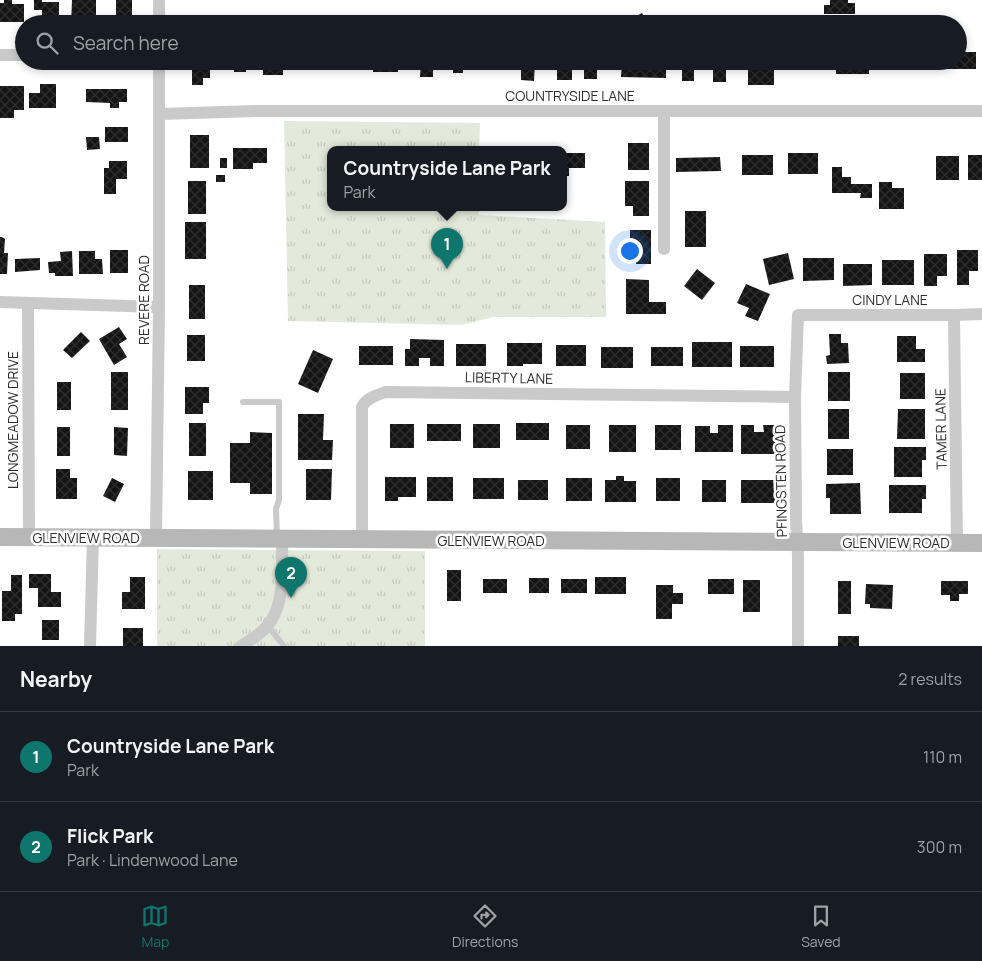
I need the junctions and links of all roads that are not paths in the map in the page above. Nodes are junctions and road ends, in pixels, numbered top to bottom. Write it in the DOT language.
graph roads {
  1 [pos="159,0"];
  2 [pos="159,15"];
  3 [pos="0,55"];
  4 [pos="15,55"];
  5 [pos="159,70"];
  6 [pos="664,111"];
  7 [pos="982,111"];
  8 [pos="159,114"];
  9 [pos="664,249"];
  10 [pos="0,302"];
  11 [pos="28,303"];
  12 [pos="159,307"];
  13 [pos="982,314"];
  14 [pos="798,315"];
  15 [pos="954,315"];
  16 [pos="795,398"];
  17 [pos="243,402"];
  18 [pos="0,537"];
  19 [pos="29,537"];
  20 [pos="93,538"];
  21 [pos="156,538"];
  22 [pos="280,539"];
  23 [pos="362,540"];
  24 [pos="797,542"];
  25 [pos="957,543"];
  26 [pos="982,543"];
  27 [pos="268,626"];
  28 [pos="90,646"];
  29 [pos="241,646"];
  30 [pos="284,646"];
  31 [pos="798,646"];
  1 -- 2 [label="street"];
  3 -- 4 [label="street"];
  5 -- 8 [label="street, REVERE ROAD"];
  6 -- 7 [label="street, COUNTRYSIDE LANE"];
  6 -- 8 [label="street, COUNTRYSIDE LANE"];
  6 -- 9 [label="street"];
  8 -- 12 [label="street, REVERE ROAD"];
  10 -- 11 [label="street"];
  11 -- 12 [label="street"];
  11 -- 19 [label="street, LONGMEADOW DRIVE"];
  12 -- 21 [label="street, REVERE ROAD"];
  13 -- 15 [label="street, CINDY LANE"];
  14 -- 15 [label="street, CINDY LANE"];
  14 -- 16 [label="street, PFINGSTEN ROAD"];
  15 -- 25 [label="street, TAMER LANE"];
  16 -- 23 [label="street, LIBERTY LANE"];
  16 -- 24 [label="street, PFINGSTEN ROAD"];
  17 -- 22 [label="lane"];
  18 -- 19 [label="main road, GLENVIEW ROAD"];
  19 -- 20 [label="main road, GLENVIEW ROAD"];
  20 -- 21 [label="main road, GLENVIEW ROAD"];
  20 -- 28 [label="street"];
  21 -- 22 [label="main road, GLENVIEW ROAD"];
  22 -- 23 [label="main road, GLENVIEW ROAD"];
  22 -- 27 [label="street"];
  23 -- 24 [label="main road, GLENVIEW ROAD"];
  24 -- 25 [label="main road, GLENVIEW ROAD"];
  24 -- 31 [label="street, PFINGSTEN ROAD"];
  25 -- 26 [label="main road, GLENVIEW ROAD"];
  27 -- 29 [label="street"];
  27 -- 30 [label="lane"];
}
